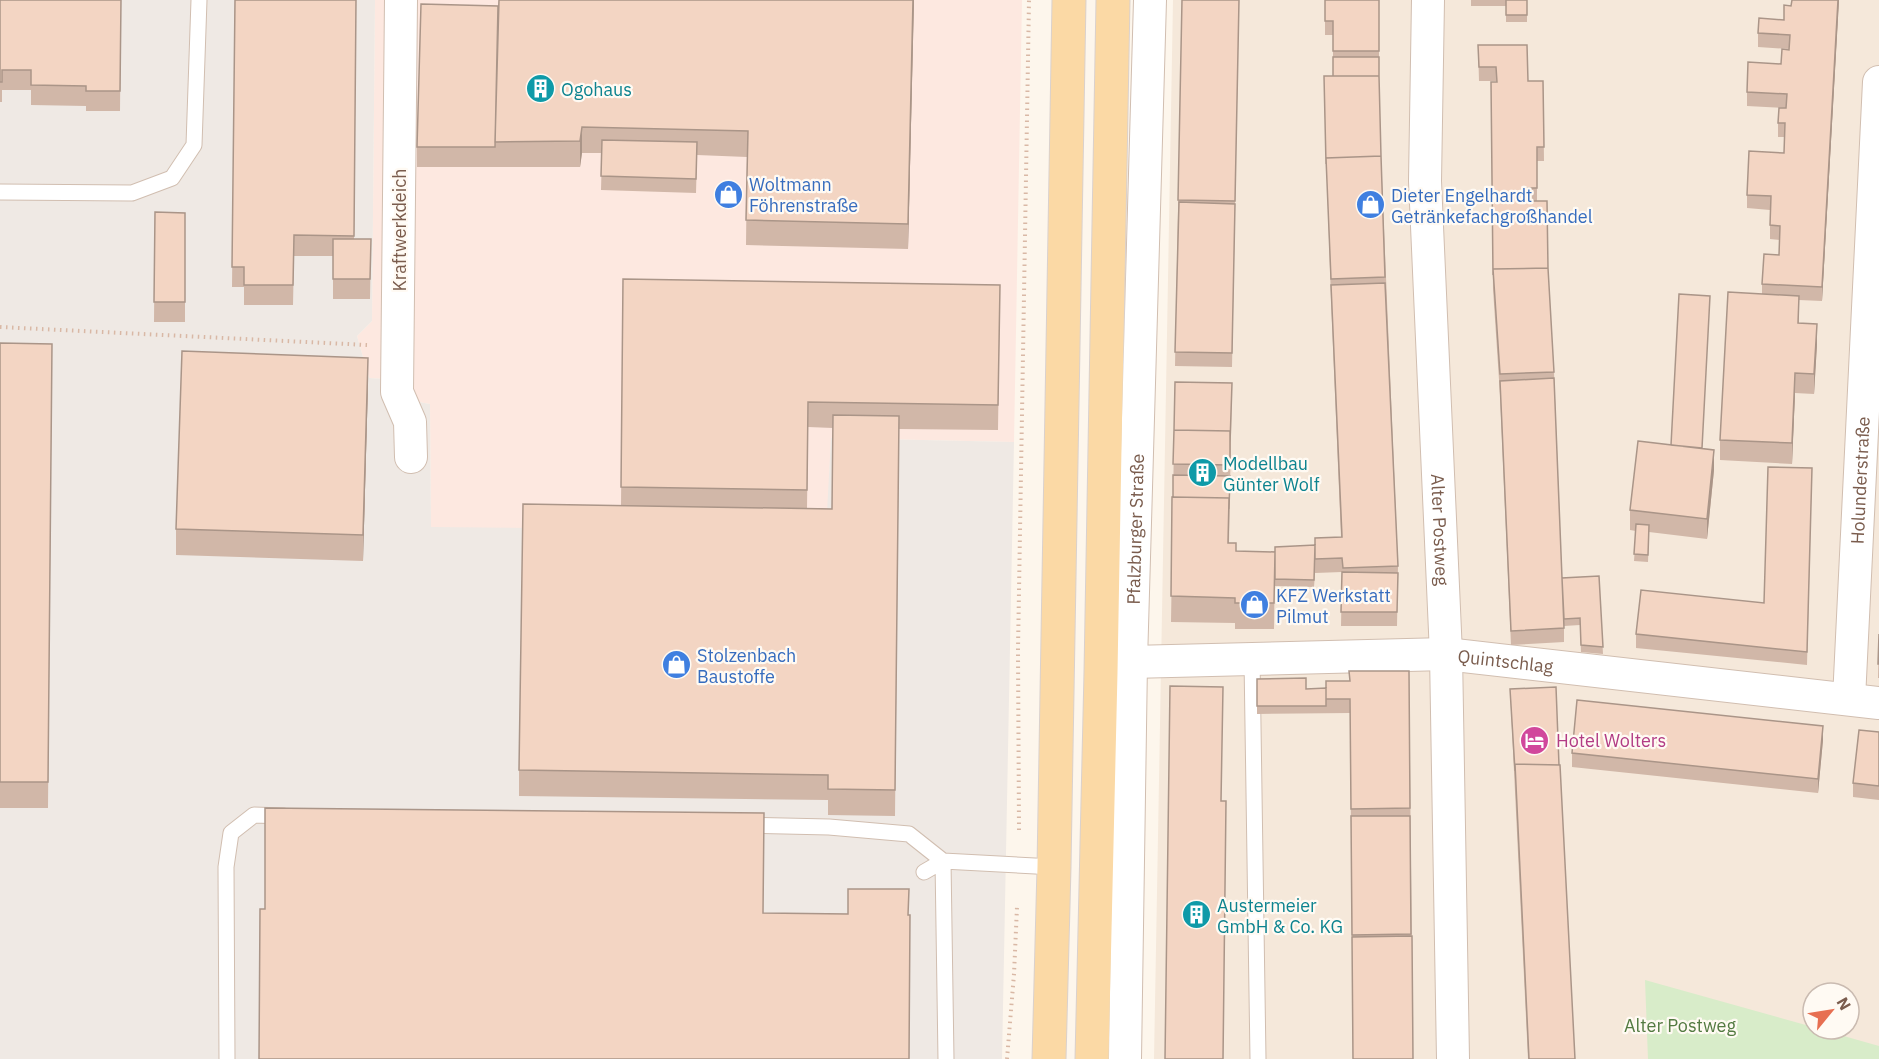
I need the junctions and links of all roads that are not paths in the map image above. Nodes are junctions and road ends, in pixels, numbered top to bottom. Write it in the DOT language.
graph roads {
  1 [pos="199,0"];
  2 [pos="401,0"];
  3 [pos="1069,0"];
  4 [pos="1113,0"];
  5 [pos="1150,0"];
  6 [pos="1428,0"];
  7 [pos="1879,82"];
  8 [pos="0,192"];
  9 [pos="411,458"];
  10 [pos="1446,654"];
  11 [pos="1252,659"];
  12 [pos="1131,662"];
  13 [pos="1849,699"];
  14 [pos="1879,703"];
  15 [pos="302,816"];
  16 [pos="733,825"];
  17 [pos="942,861"];
  18 [pos="1054,867"];
  19 [pos="924,872"];
  20 [pos="227,1059"];
  21 [pos="946,1059"];
  22 [pos="1049,1059"];
  23 [pos="1092,1059"];
  24 [pos="1125,1059"];
  25 [pos="1258,1059"];
  26 [pos="1453,1059"];
  1 -- 8 [label="lane"];
  2 -- 9 [label="street, Kraftwerkdeich"];
  3 -- 18 [label="main road"];
  4 -- 23 [label="main road, Pfalzburger Straße"];
  5 -- 12 [label="street, Pfalzburger Straße"];
  6 -- 10 [label="street, Alter Postweg"];
  7 -- 13 [label="street, Holunderstraße"];
  10 -- 11 [label="street, Quintschlag"];
  10 -- 13 [label="street, Quintschlag"];
  10 -- 26 [label="street, Alter Postweg"];
  11 -- 12 [label="street, Quintschlag"];
  11 -- 25 [label="lane"];
  12 -- 24 [label="street, Pfalzburger Straße"];
  13 -- 14 [label="street, Quintschlag"];
  15 -- 20 [label="lane"];
  16 -- 17 [label="lane"];
  17 -- 18 [label="lane"];
  17 -- 19 [label="lane"];
  17 -- 21 [label="lane"];
  18 -- 22 [label="main road"];
}
